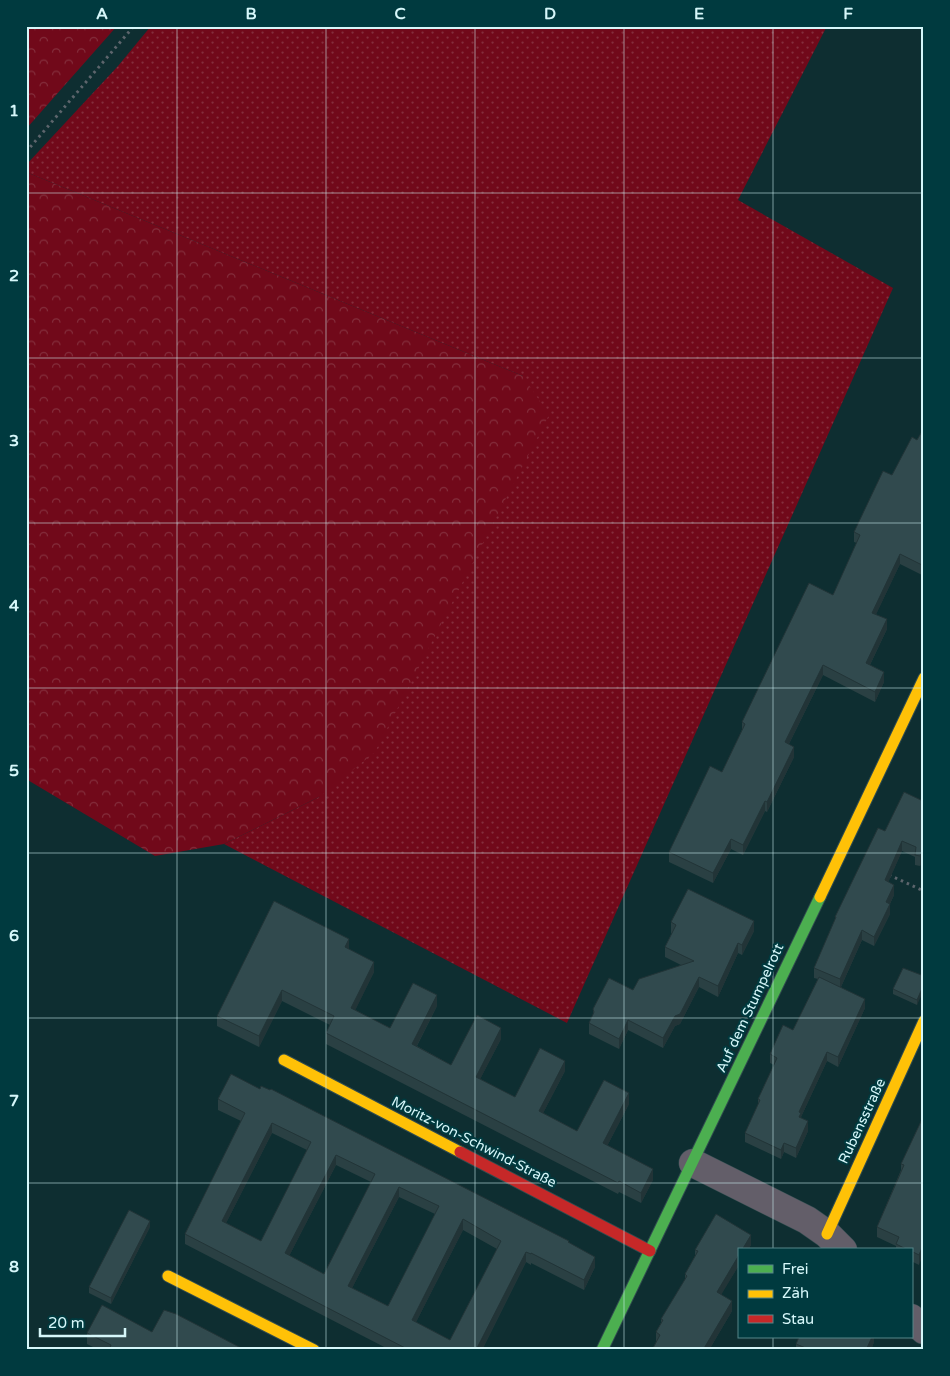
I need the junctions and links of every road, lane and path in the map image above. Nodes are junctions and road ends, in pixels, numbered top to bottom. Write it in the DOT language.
graph roads {
  1 [pos="134,26"];
  2 [pos="26,152"];
  3 [pos="924,678"];
  4 [pos="882,872"];
  5 [pos="924,891"];
  6 [pos="924,1021"];
  7 [pos="284,1060"];
  8 [pos="693,1162"];
  9 [pos="835,1242"];
  10 [pos="650,1251"];
  11 [pos="168,1276"];
  12 [pos="912,1319"];
  13 [pos="924,1330"];
  14 [pos="314,1350"];
  15 [pos="602,1350"];
  1 -- 2 [label="path"];
  3 -- 8 [label="street, Auf dem Stumpelrott"];
  4 -- 5 [label="path"];
  6 -- 9 [label="street, Rubensstraße"];
  7 -- 10 [label="street, Moritz-von-Schwind-Straße"];
  8 -- 9 [label="street"];
  8 -- 10 [label="street, Auf dem Stumpelrott"];
  10 -- 15 [label="street, Auf dem Stumpelrott"];
  11 -- 14 [label="street"];
  12 -- 13 [label="street"];
}
